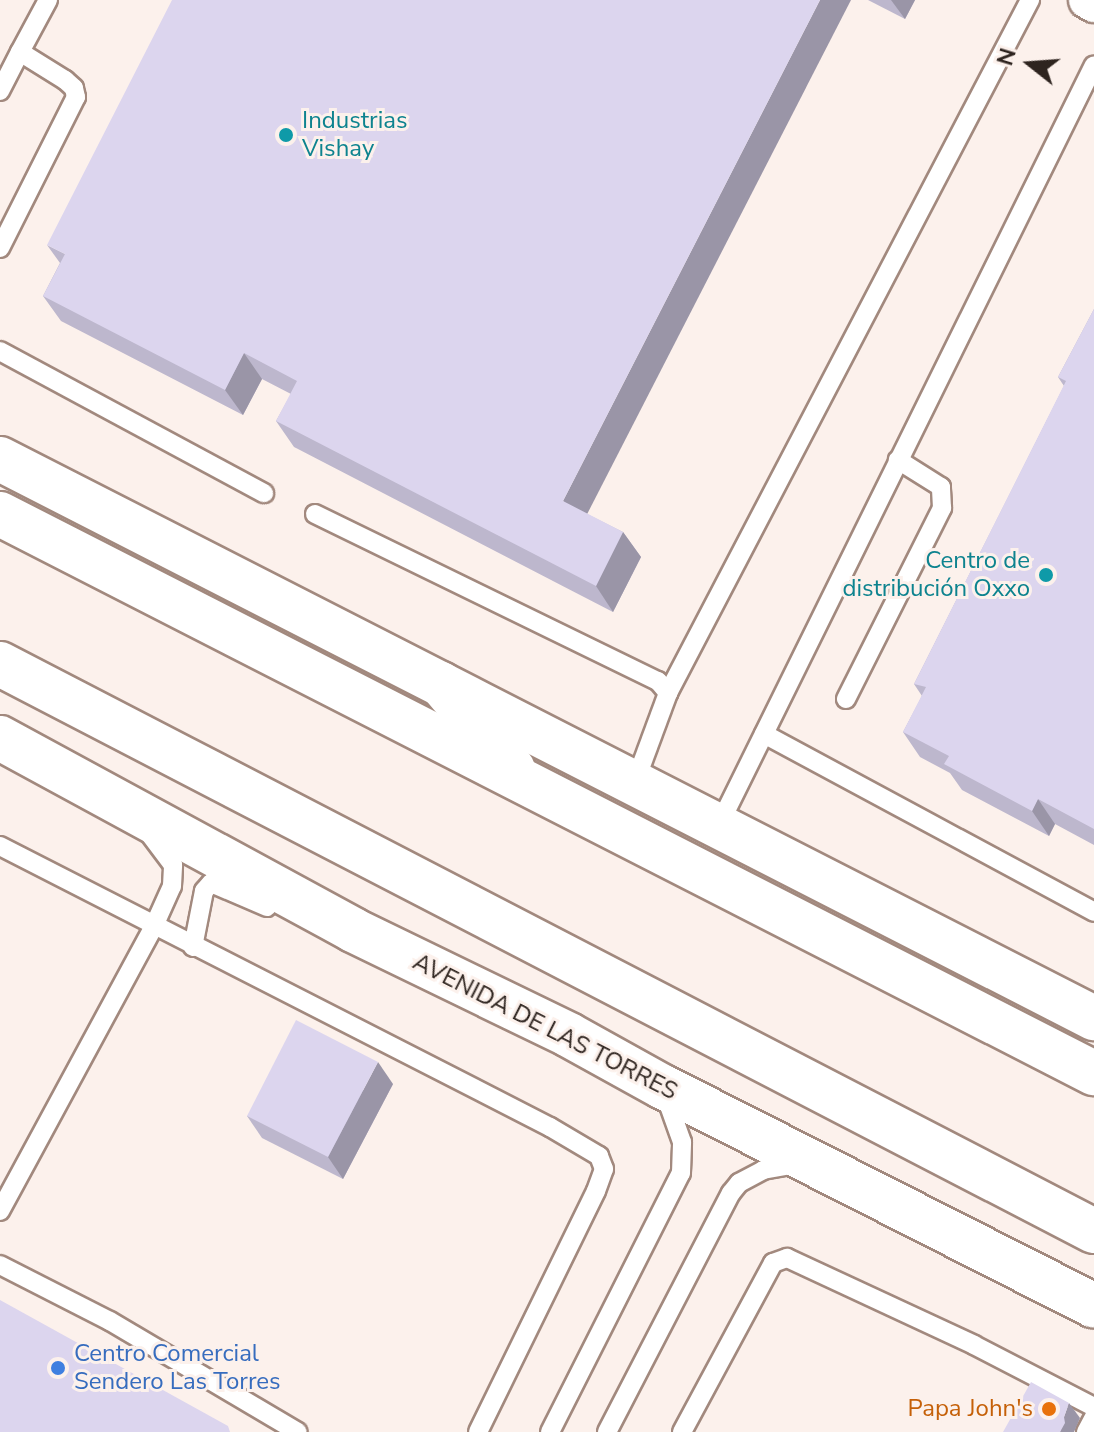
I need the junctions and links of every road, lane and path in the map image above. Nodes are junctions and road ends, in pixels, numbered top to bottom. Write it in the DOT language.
graph roads {
  1 [pos="48,0"];
  2 [pos="1030,0"];
  3 [pos="1087,0"];
  4 [pos="1094,4"];
  5 [pos="20,52"];
  6 [pos="1094,65"];
  7 [pos="0,91"];
  8 [pos="0,248"];
  9 [pos="0,351"];
  10 [pos="0,459"];
  11 [pos="898,460"];
  12 [pos="264,493"];
  13 [pos="0,514"];
  14 [pos="315,514"];
  15 [pos="0,664"];
  16 [pos="441,684"];
  17 [pos="668,693"];
  18 [pos="846,699"];
  19 [pos="764,734"];
  20 [pos="0,738"];
  21 [pos="635,782"];
  22 [pos="525,783"];
  23 [pos="128,806"];
  24 [pos="719,825"];
  25 [pos="0,846"];
  26 [pos="1094,912"];
  27 [pos="154,926"];
  28 [pos="353,930"];
  29 [pos="193,947"];
  30 [pos="1094,1018"];
  31 [pos="1089,1069"];
  32 [pos="663,1087"];
  33 [pos="809,1162"];
  34 [pos="0,1211"];
  35 [pos="1082,1226"];
  36 [pos="0,1265"];
  37 [pos="1094,1306"];
  38 [pos="1094,1407"];
  39 [pos="1094,1417"];
  40 [pos="298,1432"];
  41 [pos="478,1432"];
  42 [pos="550,1432"];
  43 [pos="607,1432"];
  44 [pos="682,1432"];
  45 [pos="1086,1432"];
  1 -- 5 [label="lane"];
  2 -- 17 [label="lane"];
  3 -- 4 [label="street"];
  5 -- 7 [label="lane"];
  5 -- 8 [label="lane"];
  6 -- 11 [label="lane"];
  9 -- 12 [label="lane"];
  10 -- 16 [label="main road"];
  11 -- 18 [label="lane"];
  11 -- 19 [label="lane"];
  13 -- 22 [label="main road"];
  14 -- 17 [label="lane"];
  15 -- 35 [label="main road"];
  16 -- 21 [label="main road"];
  16 -- 22 [label="main road"];
  17 -- 21 [label="lane"];
  19 -- 24 [label="lane"];
  19 -- 26 [label="lane"];
  20 -- 23 [label="main road, AVENIDA DE LAS TORRES"];
  21 -- 24 [label="main road"];
  22 -- 31 [label="main road"];
  23 -- 27 [label="lane"];
  23 -- 28 [label="main road, AVENIDA DE LAS TORRES"];
  24 -- 30 [label="main road"];
  25 -- 27 [label="lane"];
  27 -- 29 [label="lane"];
  27 -- 34 [label="lane"];
  28 -- 29 [label="lane"];
  28 -- 32 [label="main road, AVENIDA DE LAS TORRES"];
  29 -- 41 [label="lane"];
  32 -- 33 [label="main road, AVENIDA DE LAS TORRES"];
  32 -- 42 [label="lane"];
  33 -- 37 [label="main road, AVENIDA DE LAS TORRES"];
  33 -- 43 [label="lane"];
  36 -- 40 [label="lane"];
  38 -- 44 [label="lane"];
  39 -- 45 [label="lane"];
}
